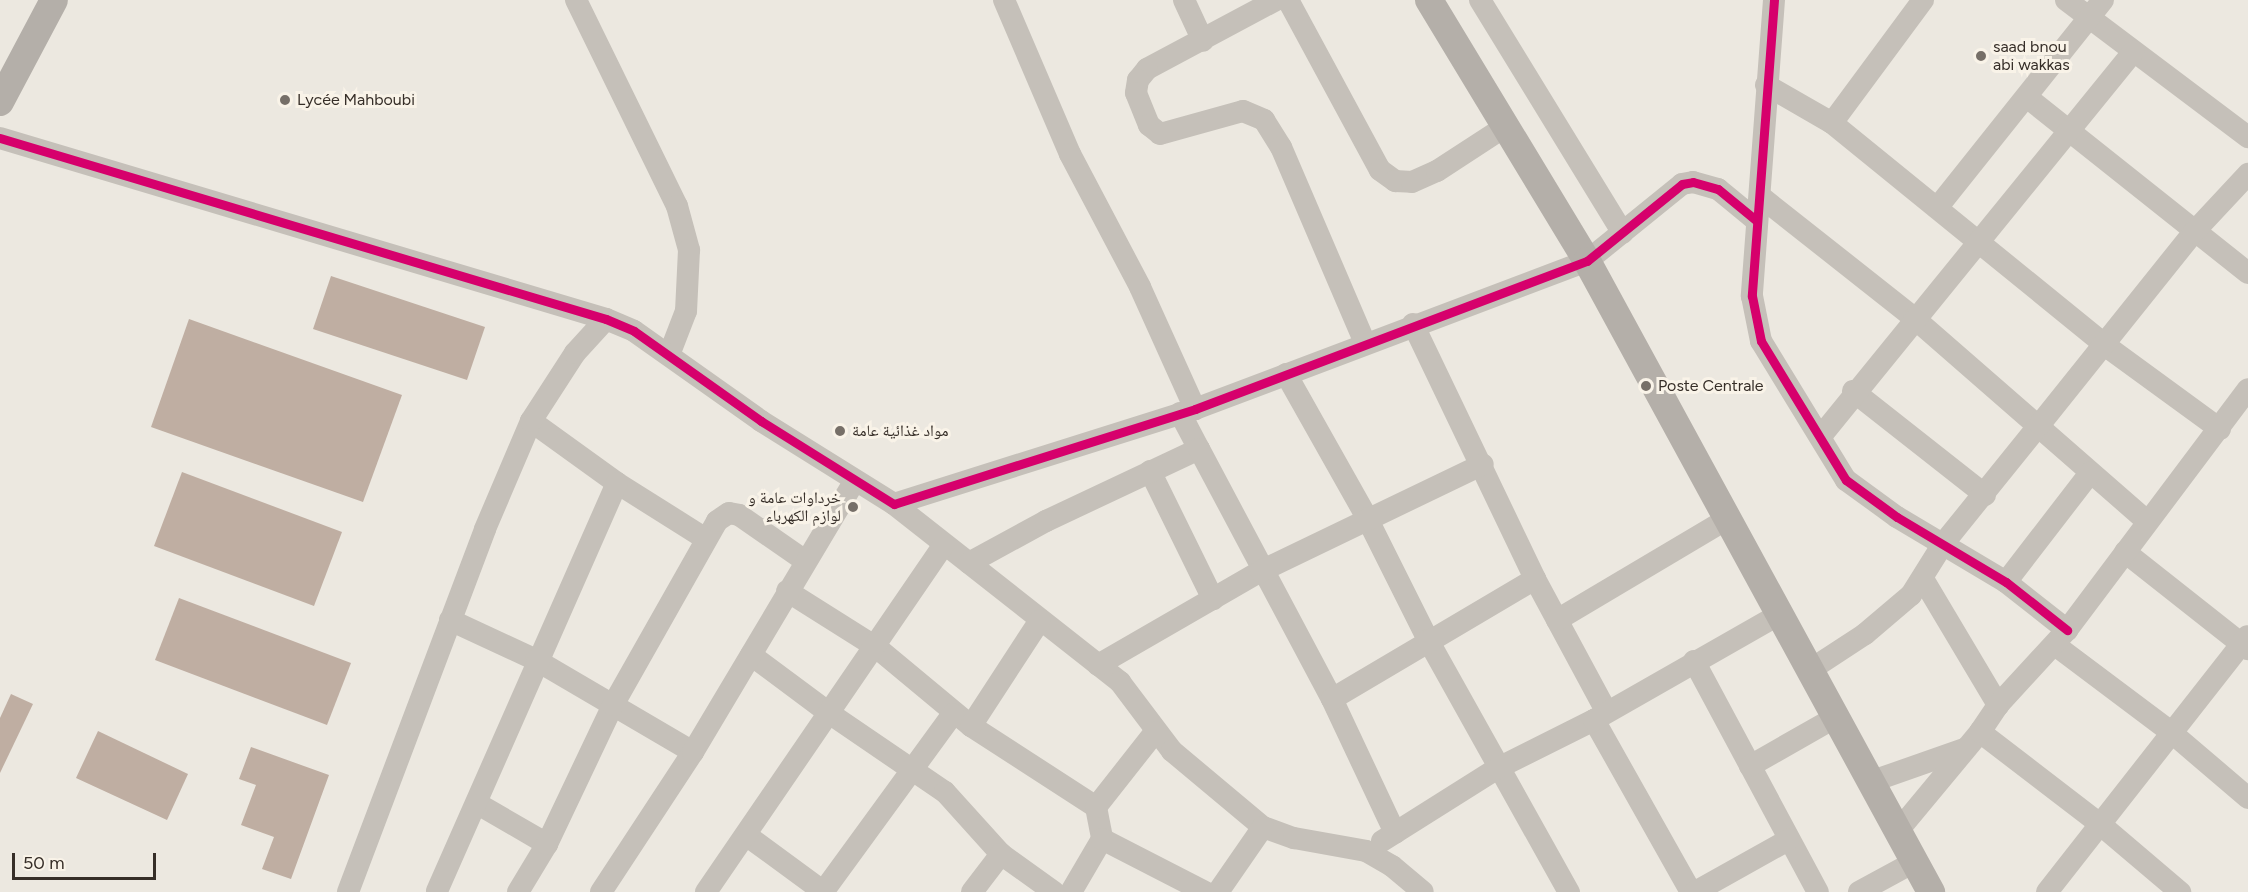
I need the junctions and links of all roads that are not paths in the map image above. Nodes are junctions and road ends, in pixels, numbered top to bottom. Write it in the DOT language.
graph roads {
  1 [pos="54,0"];
  2 [pos="576,0"];
  3 [pos="1004,0"];
  4 [pos="1184,0"];
  5 [pos="1276,0"];
  6 [pos="1288,0"];
  7 [pos="1429,0"];
  8 [pos="1480,0"];
  9 [pos="1774,0"];
  10 [pos="1923,0"];
  11 [pos="2066,0"];
  12 [pos="2097,8"];
  13 [pos="1203,41"];
  14 [pos="2133,52"];
  15 [pos="1766,85"];
  16 [pos="2028,98"];
  17 [pos="0,102"];
  18 [pos="1832,123"];
  19 [pos="1503,128"];
  20 [pos="2071,130"];
  21 [pos="2248,137"];
  22 [pos="0,138"];
  23 [pos="2248,174"];
  24 [pos="1761,197"];
  25 [pos="1937,208"];
  26 [pos="1757,221"];
  27 [pos="1623,233"];
  28 [pos="2193,233"];
  29 [pos="1976,242"];
  30 [pos="1587,261"];
  31 [pos="2248,273"];
  32 [pos="1914,318"];
  33 [pos="606,319"];
  34 [pos="1413,324"];
  35 [pos="1365,343"];
  36 [pos="2106,346"];
  37 [pos="669,355"];
  38 [pos="1286,374"];
  39 [pos="2248,389"];
  40 [pos="1853,391"];
  41 [pos="1187,411"];
  42 [pos="531,421"];
  43 [pos="2040,424"];
  44 [pos="2220,429"];
  45 [pos="1821,436"];
  46 [pos="1199,449"];
  47 [pos="1483,465"];
  48 [pos="1150,471"];
  49 [pos="2090,473"];
  50 [pos="854,482"];
  51 [pos="617,483"];
  52 [pos="1985,495"];
  53 [pos="894,504"];
  54 [pos="1366,518"];
  55 [pos="1727,519"];
  56 [pos="2147,521"];
  57 [pos="706,539"];
  58 [pos="1943,544"];
  59 [pos="944,545"];
  60 [pos="2125,552"];
  61 [pos="804,560"];
  62 [pos="969,563"];
  63 [pos="1261,571"];
  64 [pos="1535,579"];
  65 [pos="1923,579"];
  66 [pos="2006,582"];
  67 [pos="787,591"];
  68 [pos="1213,599"];
  69 [pos="1780,614"];
  70 [pos="450,620"];
  71 [pos="1040,620"];
  72 [pos="1557,620"];
  73 [pos="2061,637"];
  74 [pos="1428,640"];
  75 [pos="2246,643"];
  76 [pos="876,647"];
  77 [pos="751,655"];
  78 [pos="536,660"];
  79 [pos="1694,662"];
  80 [pos="1098,665"];
  81 [pos="1810,670"];
  82 [pos="1332,699"];
  83 [pos="613,705"];
  84 [pos="1998,705"];
  85 [pos="828,713"];
  86 [pos="1600,716"];
  87 [pos="1834,718"];
  88 [pos="962,720"];
  89 [pos="1155,732"];
  90 [pos="1980,732"];
  91 [pos="2172,733"];
  92 [pos="1965,749"];
  93 [pos="693,752"];
  94 [pos="1750,766"];
  95 [pos="1498,768"];
  96 [pos="914,769"];
  97 [pos="1870,782"];
  98 [pos="2248,798"];
  99 [pos="478,804"];
  100 [pos="1096,807"];
  101 [pos="2102,825"];
  102 [pos="1263,827"];
  103 [pos="1897,832"];
  104 [pos="1395,833"];
  105 [pos="746,835"];
  106 [pos="1102,839"];
  107 [pos="1788,840"];
  108 [pos="547,844"];
  109 [pos="1366,851"];
  110 [pos="1001,854"];
  111 [pos="1914,862"];
  112 [pos="713,890"];
  113 [pos="437,891"];
  114 [pos="348,892"];
  115 [pos="518,892"];
  116 [pos="601,892"];
  117 [pos="824,892"];
  118 [pos="972,892"];
  119 [pos="1054,892"];
  120 [pos="1071,892"];
  121 [pos="1205,892"];
  122 [pos="1218,892"];
  123 [pos="1423,892"];
  124 [pos="1569,892"];
  125 [pos="1693,892"];
  126 [pos="1818,892"];
  127 [pos="1859,892"];
  128 [pos="1931,892"];
  129 [pos="2047,892"];
  130 [pos="2180,892"];
  1 -- 17 [label="main road"];
  2 -- 37 [label="street"];
  3 -- 41 [label="street"];
  4 -- 13 [label="street"];
  5 -- 13 [label="street"];
  6 -- 19 [label="street"];
  7 -- 19 [label="main road"];
  8 -- 27 [label="street"];
  9 -- 15 [label="street"];
  10 -- 18 [label="street"];
  11 -- 12 [label="street"];
  12 -- 14 [label="street"];
  12 -- 16 [label="street"];
  13 -- 35 [label="street"];
  14 -- 20 [label="street"];
  14 -- 21 [label="street"];
  15 -- 18 [label="street"];
  15 -- 24 [label="street"];
  16 -- 20 [label="street"];
  16 -- 25 [label="street"];
  18 -- 25 [label="street"];
  19 -- 30 [label="main road"];
  20 -- 28 [label="street"];
  20 -- 29 [label="street"];
  22 -- 33 [label="street"];
  23 -- 28 [label="street"];
  24 -- 26 [label="street"];
  24 -- 32 [label="street"];
  25 -- 29 [label="street"];
  26 -- 27 [label="street"];
  26 -- 45 [label="street"];
  27 -- 30 [label="street"];
  28 -- 31 [label="street"];
  28 -- 36 [label="street"];
  29 -- 32 [label="street"];
  29 -- 36 [label="street"];
  30 -- 34 [label="street"];
  30 -- 55 [label="main road"];
  32 -- 40 [label="street"];
  32 -- 43 [label="street"];
  33 -- 37 [label="street"];
  33 -- 42 [label="street"];
  34 -- 35 [label="street"];
  34 -- 47 [label="street"];
  35 -- 38 [label="street"];
  36 -- 43 [label="street"];
  36 -- 44 [label="street"];
  37 -- 50 [label="street"];
  38 -- 41 [label="street"];
  38 -- 54 [label="street"];
  39 -- 44 [label="street"];
  40 -- 45 [label="street"];
  40 -- 52 [label="street"];
  41 -- 46 [label="street"];
  41 -- 53 [label="street"];
  42 -- 51 [label="street"];
  42 -- 70 [label="street"];
  43 -- 49 [label="street"];
  43 -- 52 [label="street"];
  44 -- 56 [label="street"];
  45 -- 58 [label="street"];
  46 -- 48 [label="street"];
  46 -- 63 [label="street"];
  47 -- 54 [label="street"];
  47 -- 64 [label="street"];
  48 -- 62 [label="street"];
  48 -- 68 [label="street"];
  49 -- 56 [label="street"];
  49 -- 66 [label="street"];
  50 -- 53 [label="street"];
  50 -- 61 [label="street"];
  51 -- 57 [label="street"];
  51 -- 78 [label="street"];
  52 -- 58 [label="street"];
  53 -- 59 [label="street"];
  54 -- 63 [label="street"];
  54 -- 74 [label="street"];
  55 -- 69 [label="main road"];
  55 -- 72 [label="street"];
  56 -- 60 [label="street"];
  57 -- 61 [label="street"];
  57 -- 83 [label="street"];
  58 -- 65 [label="street"];
  58 -- 66 [label="street"];
  59 -- 62 [label="street"];
  59 -- 76 [label="street"];
  60 -- 73 [label="street"];
  60 -- 75 [label="street"];
  61 -- 67 [label="street"];
  62 -- 71 [label="street"];
  63 -- 68 [label="street"];
  63 -- 82 [label="street"];
  64 -- 72 [label="street"];
  64 -- 74 [label="street"];
  65 -- 81 [label="street"];
  65 -- 84 [label="street"];
  66 -- 73 [label="street"];
  67 -- 76 [label="street"];
  67 -- 77 [label="street"];
  68 -- 80 [label="street"];
  69 -- 79 [label="street"];
  69 -- 81 [label="main road"];
  70 -- 78 [label="street"];
  70 -- 114 [label="street"];
  71 -- 80 [label="street"];
  71 -- 88 [label="street"];
  72 -- 86 [label="street"];
  73 -- 84 [label="street"];
  73 -- 91 [label="street"];
  74 -- 82 [label="street"];
  74 -- 95 [label="street"];
  75 -- 91 [label="street"];
  76 -- 85 [label="street"];
  76 -- 88 [label="street"];
  77 -- 85 [label="street"];
  77 -- 93 [label="street"];
  78 -- 83 [label="street"];
  78 -- 99 [label="street"];
  79 -- 86 [label="street"];
  79 -- 94 [label="street"];
  80 -- 89 [label="street"];
  81 -- 87 [label="main road"];
  82 -- 104 [label="street"];
  83 -- 93 [label="street"];
  83 -- 108 [label="street"];
  84 -- 90 [label="street"];
  85 -- 96 [label="street"];
  85 -- 105 [label="street"];
  86 -- 95 [label="street"];
  86 -- 125 [label="street"];
  87 -- 94 [label="street"];
  87 -- 97 [label="main road"];
  88 -- 96 [label="street"];
  88 -- 100 [label="street"];
  89 -- 100 [label="street"];
  89 -- 102 [label="street"];
  90 -- 92 [label="street"];
  90 -- 101 [label="street"];
  91 -- 98 [label="street"];
  91 -- 101 [label="street"];
  92 -- 97 [label="street"];
  92 -- 103 [label="street"];
  93 -- 116 [label="street"];
  94 -- 107 [label="street"];
  95 -- 104 [label="street"];
  95 -- 124 [label="street"];
  96 -- 110 [label="street"];
  96 -- 117 [label="street"];
  97 -- 103 [label="main road"];
  99 -- 108 [label="street"];
  99 -- 113 [label="street"];
  100 -- 106 [label="street"];
  101 -- 129 [label="street"];
  101 -- 130 [label="street"];
  102 -- 109 [label="street"];
  102 -- 122 [label="street"];
  103 -- 111 [label="main road"];
  104 -- 109 [label="street"];
  105 -- 112 [label="street"];
  105 -- 117 [label="street"];
  106 -- 120 [label="street"];
  106 -- 121 [label="street"];
  107 -- 125 [label="street"];
  107 -- 126 [label="street"];
  108 -- 115 [label="street"];
  109 -- 123 [label="street"];
  110 -- 118 [label="street"];
  110 -- 119 [label="street"];
  111 -- 127 [label="street"];
  111 -- 128 [label="main road"];
}
